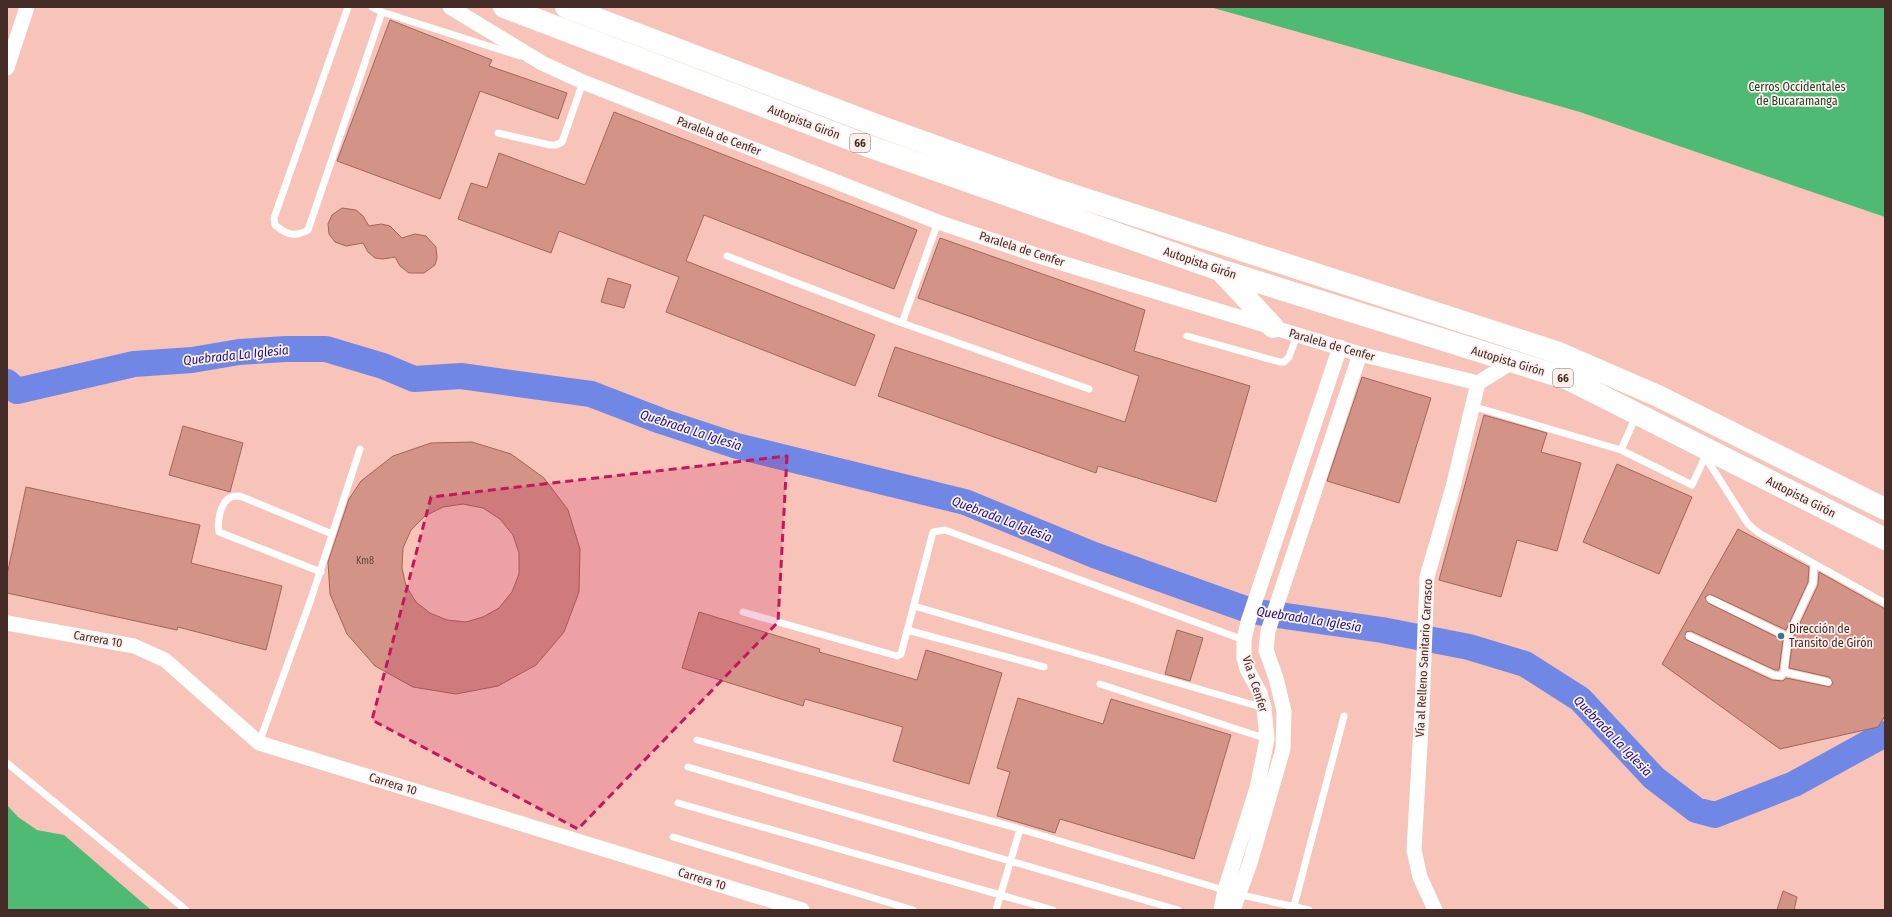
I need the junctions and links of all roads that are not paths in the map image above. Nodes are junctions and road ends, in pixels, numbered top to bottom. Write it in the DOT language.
graph roads {
  1 [pos="27,7"];
  2 [pos="348,7"];
  3 [pos="372,7"];
  4 [pos="450,7"];
  5 [pos="504,7"];
  6 [pos="567,7"];
  7 [pos="382,12"];
  8 [pos="542,63"];
  9 [pos="7,68"];
  10 [pos="583,82"];
  11 [pos="498,133"];
  12 [pos="938,222"];
  13 [pos="727,256"];
  14 [pos="1220,270"];
  15 [pos="902,323"];
  16 [pos="1273,327"];
  17 [pos="1297,335"];
  18 [pos="1187,336"];
  19 [pos="1340,347"];
  20 [pos="1360,354"];
  21 [pos="1512,362"];
  22 [pos="1478,383"];
  23 [pos="1089,389"];
  24 [pos="1472,406"];
  25 [pos="1637,414"];
  26 [pos="360,449"];
  27 [pos="1621,450"];
  28 [pos="1703,452"];
  29 [pos="1885,509"];
  30 [pos="332,534"];
  31 [pos="1885,539"];
  32 [pos="1814,565"];
  33 [pos="321,572"];
  34 [pos="1710,599"];
  35 [pos="1885,603"];
  36 [pos="914,606"];
  37 [pos="743,612"];
  38 [pos="7,623"];
  39 [pos="908,630"];
  40 [pos="1689,636"];
  41 [pos="1788,637"];
  42 [pos="1244,640"];
  43 [pos="1044,667"];
  44 [pos="1784,672"];
  45 [pos="1828,682"];
  46 [pos="1100,684"];
  47 [pos="1264,708"];
  48 [pos="1344,716"];
  49 [pos="1267,739"];
  50 [pos="697,740"];
  51 [pos="259,743"];
  52 [pos="7,763"];
  53 [pos="688,767"];
  54 [pos="678,803"];
  55 [pos="1020,829"];
  56 [pos="674,837"];
  57 [pos="1010,860"];
  58 [pos="1231,892"];
  59 [pos="1000,894"];
  60 [pos="1294,906"];
  61 [pos="186,910"];
  62 [pos="802,910"];
  63 [pos="913,910"];
  64 [pos="996,910"];
  65 [pos="1053,910"];
  66 [pos="1178,910"];
  67 [pos="1221,910"];
  68 [pos="1233,910"];
  69 [pos="1308,910"];
  70 [pos="1435,910"];
  1 -- 9 [label="street"];
  2 -- 7 [label="lane"];
  3 -- 7 [label="lane, Paralela de Cenfer"];
  4 -- 8 [label="street, Paralela de Cenfer"];
  5 -- 14 [label="highway, Autopista Girón / 66"];
  6 -- 29 [label="highway, Autopista Girón / 66"];
  7 -- 8 [label="lane, Paralela de Cenfer"];
  8 -- 10 [label="street, Paralela de Cenfer"];
  10 -- 11 [label="lane"];
  10 -- 12 [label="street, Paralela de Cenfer"];
  12 -- 15 [label="lane"];
  12 -- 16 [label="street, Paralela de Cenfer"];
  13 -- 15 [label="lane"];
  14 -- 16 [label="highway"];
  14 -- 21 [label="highway, Autopista Girón / 66"];
  15 -- 23 [label="lane"];
  16 -- 17 [label="street, Paralela de Cenfer"];
  17 -- 18 [label="lane"];
  17 -- 19 [label="street, Paralela de Cenfer"];
  19 -- 20 [label="street, Paralela de Cenfer"];
  19 -- 42 [label="street, Vía a Cenfer"];
  20 -- 22 [label="street, Paralela de Cenfer"];
  20 -- 58 [label="street, Vía a Cenfer"];
  21 -- 22 [label="street"];
  21 -- 25 [label="highway, Autopista Girón / 66"];
  22 -- 24 [label="street, Vía al Relleno Sanitario Carrasco"];
  24 -- 27 [label="lane"];
  24 -- 70 [label="street, Vía al Relleno Sanitario Carrasco"];
  25 -- 27 [label="lane"];
  25 -- 28 [label="highway, Autopista Girón / 66"];
  26 -- 30 [label="lane"];
  27 -- 28 [label="lane"];
  28 -- 31 [label="highway, Autopista Girón / 66"];
  28 -- 32 [label="lane"];
  30 -- 33 [label="lane"];
  30 -- 33 [label="lane"];
  32 -- 35 [label="lane"];
  32 -- 41 [label="lane"];
  33 -- 51 [label="lane"];
  34 -- 41 [label="lane"];
  36 -- 39 [label="lane"];
  36 -- 42 [label="lane"];
  36 -- 47 [label="lane"];
  37 -- 39 [label="lane"];
  38 -- 51 [label="street, Carrera 10"];
  39 -- 43 [label="lane"];
  40 -- 44 [label="lane"];
  41 -- 44 [label="lane"];
  42 -- 47 [label="street, Vía a Cenfer"];
  44 -- 45 [label="lane"];
  46 -- 49 [label="lane"];
  47 -- 49 [label="street, Vía a Cenfer"];
  48 -- 60 [label="lane"];
  49 -- 58 [label="street, Vía a Cenfer"];
  50 -- 55 [label="lane"];
  51 -- 62 [label="street, Carrera 10"];
  52 -- 61 [label="lane"];
  53 -- 57 [label="lane"];
  54 -- 59 [label="lane"];
  55 -- 57 [label="lane"];
  55 -- 58 [label="lane"];
  56 -- 63 [label="lane"];
  57 -- 59 [label="lane"];
  57 -- 66 [label="lane"];
  58 -- 60 [label="lane"];
  58 -- 67 [label="street, Vía a Cenfer"];
  58 -- 68 [label="street, Vía a Cenfer"];
  59 -- 64 [label="lane"];
  59 -- 65 [label="lane"];
  60 -- 69 [label="lane"];
}
